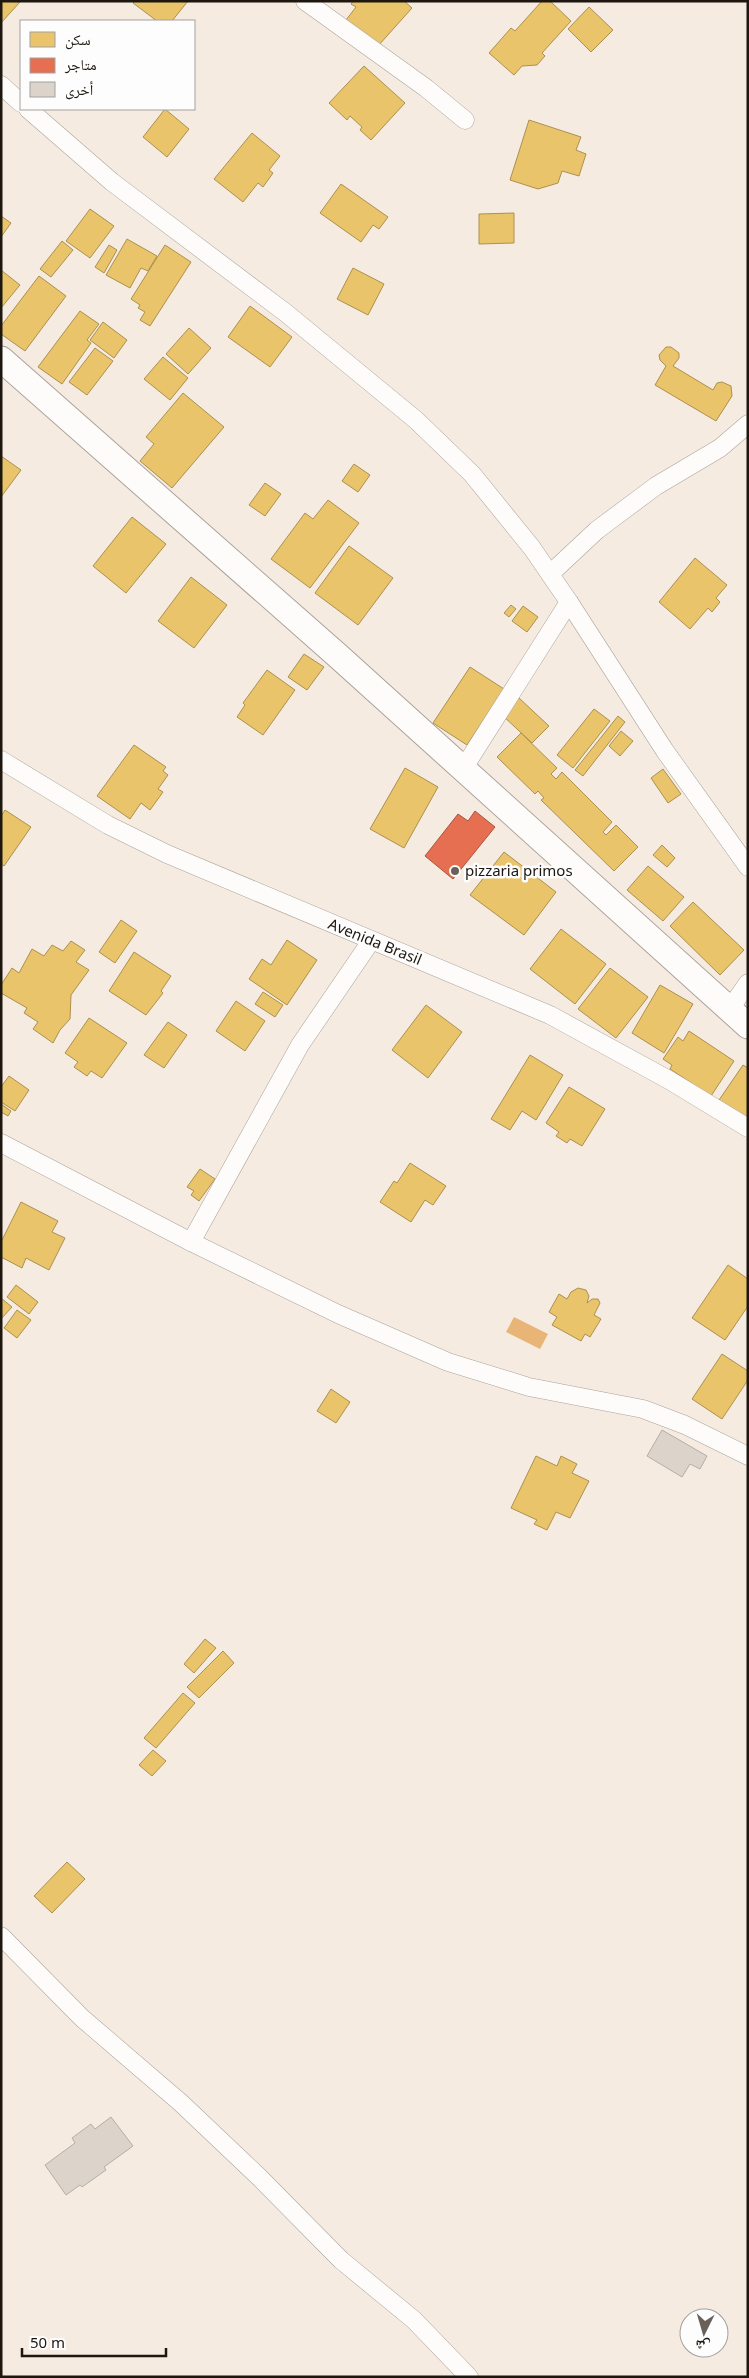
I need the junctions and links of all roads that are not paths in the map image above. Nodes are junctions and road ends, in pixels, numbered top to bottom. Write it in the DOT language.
graph roads {
  1 [pos="305,1"];
  2 [pos="1,85"];
  3 [pos="20,102"];
  4 [pos="29,110"];
  5 [pos="465,120"];
  6 [pos="1,359"];
  7 [pos="748,424"];
  8 [pos="550,574"];
  9 [pos="569,602"];
  10 [pos="1,760"];
  11 [pos="463,768"];
  12 [pos="748,867"];
  13 [pos="371,941"];
  14 [pos="748,983"];
  15 [pos="739,1018"];
  16 [pos="748,1128"];
  17 [pos="1,1143"];
  18 [pos="190,1242"];
  19 [pos="748,1456"];
  20 [pos="1,1936"];
  21 [pos="469,2377"];
  1 -- 5 [label="street"];
  2 -- 3 [label="street"];
  4 -- 8 [label="street"];
  6 -- 11 [label="main road"];
  7 -- 8 [label="street"];
  8 -- 9 [label="street"];
  9 -- 11 [label="street"];
  9 -- 12 [label="street"];
  10 -- 13 [label="street, Avenida Brasil"];
  11 -- 15 [label="main road"];
  13 -- 16 [label="street, Avenida Brasil"];
  13 -- 18 [label="street"];
  14 -- 15 [label="street"];
  17 -- 18 [label="street"];
  18 -- 19 [label="street"];
  20 -- 21 [label="street"];
}
